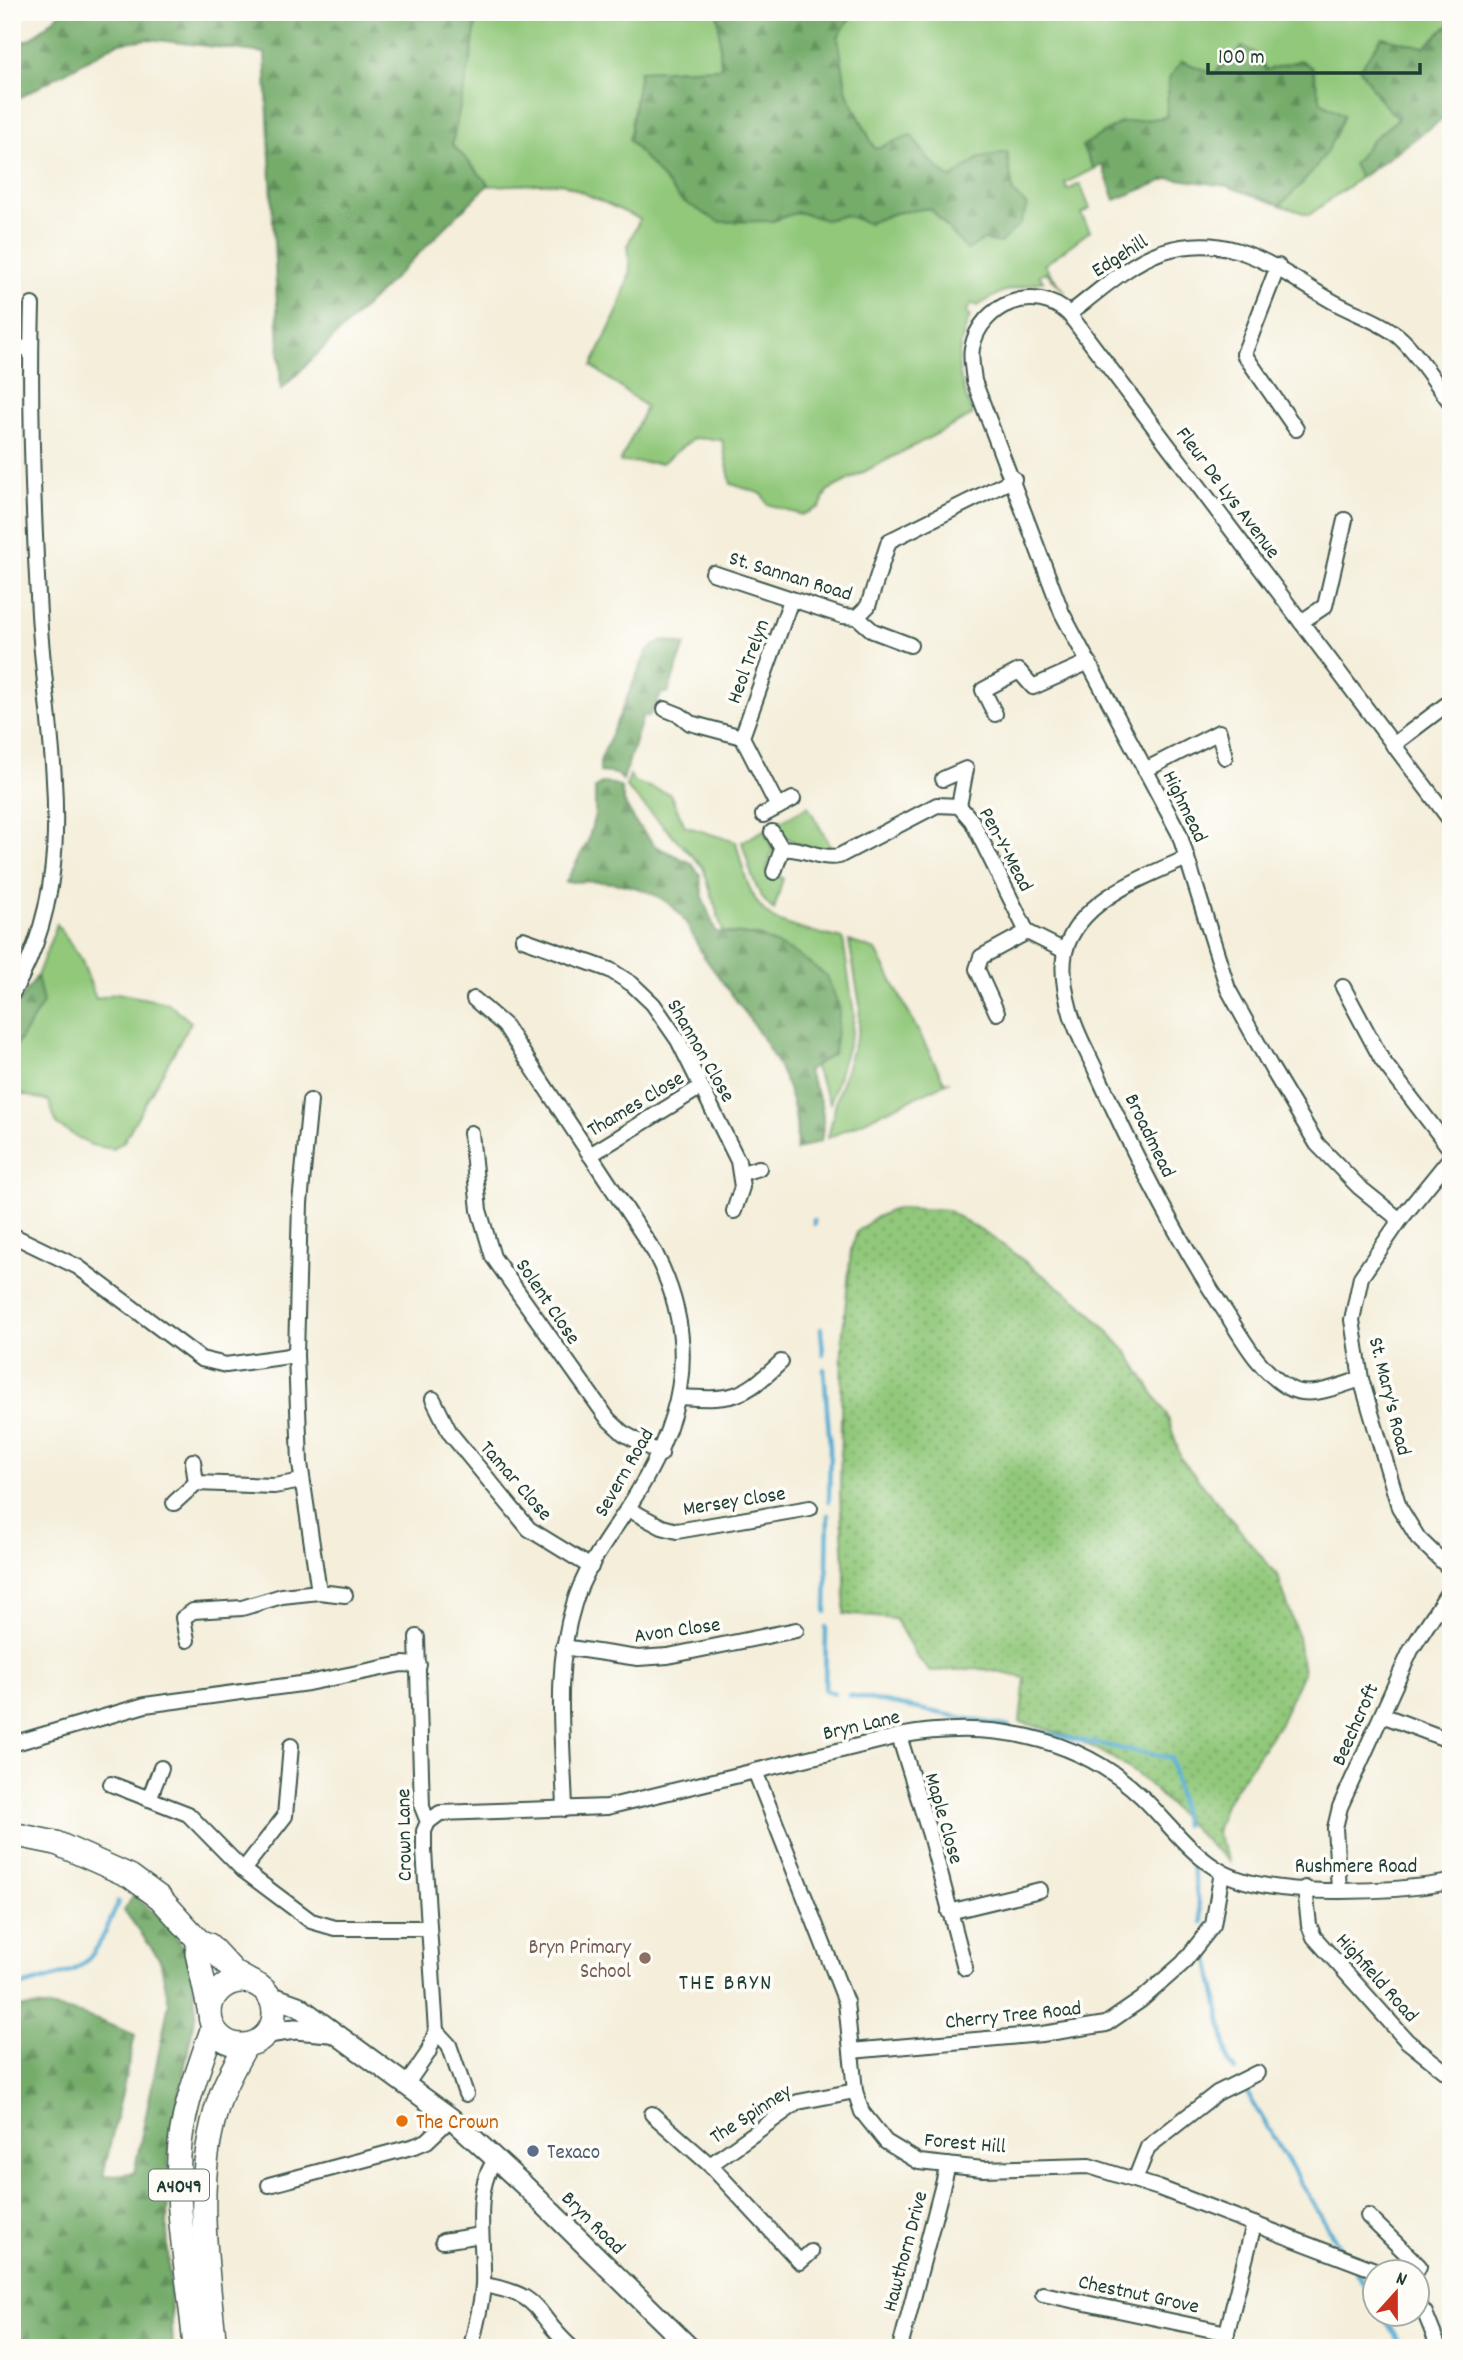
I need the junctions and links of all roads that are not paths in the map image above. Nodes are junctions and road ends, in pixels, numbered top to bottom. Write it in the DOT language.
graph roads {
  1 [pos="1278,266"];
  2 [pos="32,305"];
  3 [pos="1069,314"];
  4 [pos="12,346"];
  5 [pos="31,349"];
  6 [pos="974,381"];
  7 [pos="1451,403"];
  8 [pos="1296,429"];
  9 [pos="1014,479"];
  10 [pos="1345,520"];
  11 [pos="713,573"];
  12 [pos="791,600"];
  13 [pos="857,617"];
  14 [pos="1301,622"];
  15 [pos="910,645"];
  16 [pos="1088,662"];
  17 [pos="1451,701"];
  18 [pos="665,709"];
  19 [pos="995,714"];
  20 [pos="742,737"];
  21 [pos="1393,745"];
  22 [pos="1225,757"];
  23 [pos="1145,770"];
  24 [pos="943,779"];
  25 [pos="793,799"];
  26 [pos="959,806"];
  27 [pos="778,807"];
  28 [pos="763,815"];
  29 [pos="1451,821"];
  30 [pos="772,832"];
  31 [pos="782,849"];
  32 [pos="1187,858"];
  33 [pos="774,872"];
  34 [pos="1027,932"];
  35 [pos="523,939"];
  36 [pos="1065,951"];
  37 [pos="1343,987"];
  38 [pos="12,993"];
  39 [pos="474,999"];
  40 [pos="997,1013"];
  41 [pos="701,1087"];
  42 [pos="310,1101"];
  43 [pos="471,1133"];
  44 [pos="1451,1150"];
  45 [pos="590,1155"];
  46 [pos="1451,1157"];
  47 [pos="759,1168"];
  48 [pos="743,1173"];
  49 [pos="734,1211"];
  50 [pos="1400,1220"];
  51 [pos="12,1235"];
  52 [pos="296,1355"];
  53 [pos="781,1362"];
  54 [pos="1361,1379"];
  55 [pos="678,1397"];
  56 [pos="433,1399"];
  57 [pos="661,1454"];
  58 [pos="192,1461"];
  59 [pos="302,1481"];
  60 [pos="196,1483"];
  61 [pos="174,1503"];
  62 [pos="810,1508"];
  63 [pos="628,1509"];
  64 [pos="591,1567"];
  65 [pos="1451,1570"];
  66 [pos="1451,1588"];
  67 [pos="319,1592"];
  68 [pos="345,1595"];
  69 [pos="796,1630"];
  70 [pos="417,1637"];
  71 [pos="187,1640"];
  72 [pos="563,1647"];
  73 [pos="419,1665"];
  74 [pos="1382,1715"];
  75 [pos="899,1736"];
  76 [pos="1451,1741"];
  77 [pos="12,1744"];
  78 [pos="291,1746"];
  79 [pos="160,1768"];
  80 [pos="755,1771"];
  81 [pos="111,1784"];
  82 [pos="149,1799"];
  83 [pos="565,1809"];
  84 [pos="428,1822"];
  85 [pos="12,1834"];
  86 [pos="243,1870"];
  87 [pos="1222,1872"];
  88 [pos="1451,1882"];
  89 [pos="1262,1884"];
  90 [pos="1305,1888"];
  91 [pos="1339,1889"];
  92 [pos="1040,1890"];
  93 [pos="949,1912"];
  94 [pos="428,1928"];
  95 [pos="199,1941"];
  96 [pos="965,1968"];
  97 [pos="251,1982"];
  98 [pos="270,1996"];
  99 [pos="212,2022"];
  100 [pos="436,2031"];
  101 [pos="329,2032"];
  102 [pos="268,2033"];
  103 [pos="246,2045"];
  104 [pos="851,2051"];
  105 [pos="1257,2073"];
  106 [pos="1450,2075"];
  107 [pos="406,2085"];
  108 [pos="855,2091"];
  109 [pos="466,2094"];
  110 [pos="652,2114"];
  111 [pos="451,2118"];
  112 [pos="497,2158"];
  113 [pos="710,2165"];
  114 [pos="948,2165"];
  115 [pos="1135,2180"];
  116 [pos="269,2185"];
  117 [pos="1368,2216"];
  118 [pos="1254,2224"];
  119 [pos="481,2235"];
  120 [pos="443,2241"];
  121 [pos="810,2252"];
  122 [pos="1411,2258"];
  123 [pos="1362,2266"];
  124 [pos="483,2285"];
  125 [pos="1043,2294"];
  126 [pos="1431,2328"];
  127 [pos="1227,2333"];
  128 [pos="563,2345"];
  129 [pos="195,2348"];
  130 [pos="215,2348"];
  131 [pos="471,2348"];
  132 [pos="690,2348"];
  133 [pos="900,2348"];
  134 [pos="1223,2348"];
  135 [pos="1439,2348"];
  1 -- 3 [label="street, Edgehill"];
  1 -- 7 [label="street, Edgehill"];
  1 -- 8 [label="street"];
  2 -- 5 [label="street"];
  3 -- 6 [label="street, Fleur De Lys Avenue"];
  3 -- 14 [label="street, Fleur De Lys Avenue"];
  4 -- 5 [label="street"];
  5 -- 38 [label="street"];
  6 -- 9 [label="street, Highmead"];
  9 -- 13 [label="street, St. Sannan Road"];
  9 -- 16 [label="street, Highmead"];
  10 -- 14 [label="street"];
  11 -- 12 [label="street, St. Sannan Road"];
  12 -- 13 [label="street, St. Sannan Road"];
  12 -- 20 [label="street, Heol Trelyn"];
  13 -- 15 [label="street, St. Sannan Road"];
  14 -- 21 [label="street, Fleur De Lys Avenue"];
  16 -- 19 [label="street"];
  16 -- 23 [label="street, Highmead"];
  17 -- 21 [label="street"];
  18 -- 20 [label="street, Heol Trelyn"];
  20 -- 27 [label="street, Heol Trelyn"];
  21 -- 29 [label="street, Fleur De Lys Avenue"];
  22 -- 23 [label="street"];
  23 -- 32 [label="street, Highmead"];
  24 -- 26 [label="street"];
  25 -- 27 [label="street"];
  26 -- 31 [label="street, Pen-Y-Mead"];
  26 -- 34 [label="street, Pen-Y-Mead"];
  27 -- 28 [label="street"];
  30 -- 31 [label="street"];
  31 -- 33 [label="street"];
  32 -- 36 [label="street, Broadmead"];
  32 -- 50 [label="street, Highmead"];
  34 -- 36 [label="street"];
  34 -- 40 [label="street"];
  35 -- 41 [label="street, Shannon Close"];
  36 -- 54 [label="street, Broadmead"];
  37 -- 44 [label="street"];
  39 -- 45 [label="street, Severn Road"];
  41 -- 45 [label="street, Thames Close"];
  41 -- 48 [label="street, Shannon Close"];
  42 -- 52 [label="street"];
  43 -- 57 [label="street, Solent Close"];
  45 -- 55 [label="street, Severn Road"];
  46 -- 50 [label="street, St. Mary's Road"];
  47 -- 48 [label="street"];
  48 -- 49 [label="street"];
  50 -- 54 [label="street, St. Mary's Road"];
  51 -- 52 [label="street"];
  52 -- 59 [label="street"];
  53 -- 55 [label="street"];
  54 -- 65 [label="street, St. Mary's Road"];
  55 -- 57 [label="street, Severn Road"];
  56 -- 64 [label="street, Tamar Close"];
  57 -- 63 [label="street, Severn Road"];
  58 -- 60 [label="street"];
  59 -- 60 [label="street"];
  59 -- 67 [label="street"];
  60 -- 61 [label="street"];
  62 -- 63 [label="street, Mersey Close"];
  63 -- 64 [label="street, Severn Road"];
  64 -- 72 [label="street, Severn Road"];
  66 -- 74 [label="street, Beechcroft"];
  67 -- 68 [label="street"];
  67 -- 71 [label="street"];
  69 -- 72 [label="street, Avon Close"];
  70 -- 73 [label="street, Crown Lane"];
  72 -- 83 [label="street, Severn Road"];
  73 -- 77 [label="street"];
  73 -- 84 [label="street, Crown Lane"];
  74 -- 76 [label="street"];
  74 -- 91 [label="street, Beechcroft"];
  75 -- 80 [label="street, Bryn Lane"];
  75 -- 87 [label="street, Bryn Lane"];
  75 -- 93 [label="street, Maple Close"];
  78 -- 86 [label="street"];
  79 -- 82 [label="street"];
  80 -- 83 [label="street, Bryn Lane"];
  80 -- 104 [label="street, Forest Hill"];
  81 -- 82 [label="street"];
  82 -- 86 [label="street"];
  83 -- 84 [label="street, Bryn Lane"];
  84 -- 94 [label="street, Crown Lane"];
  85 -- 95 [label="main road"];
  86 -- 94 [label="street"];
  87 -- 89 [label="street, Bryn Lane"];
  87 -- 104 [label="street, Cherry Tree Road"];
  88 -- 91 [label="street, Rushmere Road"];
  89 -- 90 [label="street, Rushmere Road"];
  90 -- 91 [label="street, Rushmere Road"];
  90 -- 106 [label="street, Highfield Road"];
  92 -- 93 [label="street"];
  93 -- 96 [label="street, Maple Close"];
  94 -- 100 [label="street, Crown Lane"];
  95 -- 97 [label="main road"];
  95 -- 99 [label="main road, A4049"];
  97 -- 98 [label="main road"];
  97 -- 99 [label="main road"];
  98 -- 101 [label="street, Bryn Road"];
  98 -- 102 [label="main road"];
  99 -- 103 [label="main road"];
  99 -- 129 [label="main road, A4049"];
  100 -- 107 [label="street, Crown Lane"];
  100 -- 109 [label="street, Crown Lane"];
  101 -- 102 [label="street, Bryn Road"];
  101 -- 107 [label="street, Bryn Road"];
  102 -- 103 [label="main road"];
  103 -- 130 [label="main road, A4049"];
  104 -- 108 [label="street, Forest Hill"];
  105 -- 115 [label="street"];
  107 -- 111 [label="street, Bryn Road"];
  108 -- 113 [label="street, The Spinney"];
  108 -- 114 [label="street, Forest Hill"];
  110 -- 113 [label="street, The Spinney"];
  111 -- 112 [label="street, Bryn Road"];
  111 -- 116 [label="street"];
  112 -- 119 [label="street"];
  112 -- 132 [label="street, Bryn Road"];
  113 -- 121 [label="street, The Spinney"];
  114 -- 115 [label="street, Forest Hill"];
  114 -- 133 [label="street, Hawthorn Drive"];
  115 -- 118 [label="street, Forest Hill"];
  117 -- 122 [label="street"];
  118 -- 123 [label="street, Forest Hill"];
  118 -- 127 [label="street"];
  119 -- 120 [label="street"];
  119 -- 124 [label="street"];
  124 -- 128 [label="street"];
  124 -- 131 [label="street"];
  125 -- 127 [label="street, Chestnut Grove"];
  126 -- 135 [label="street"];
  127 -- 134 [label="street"];
}
